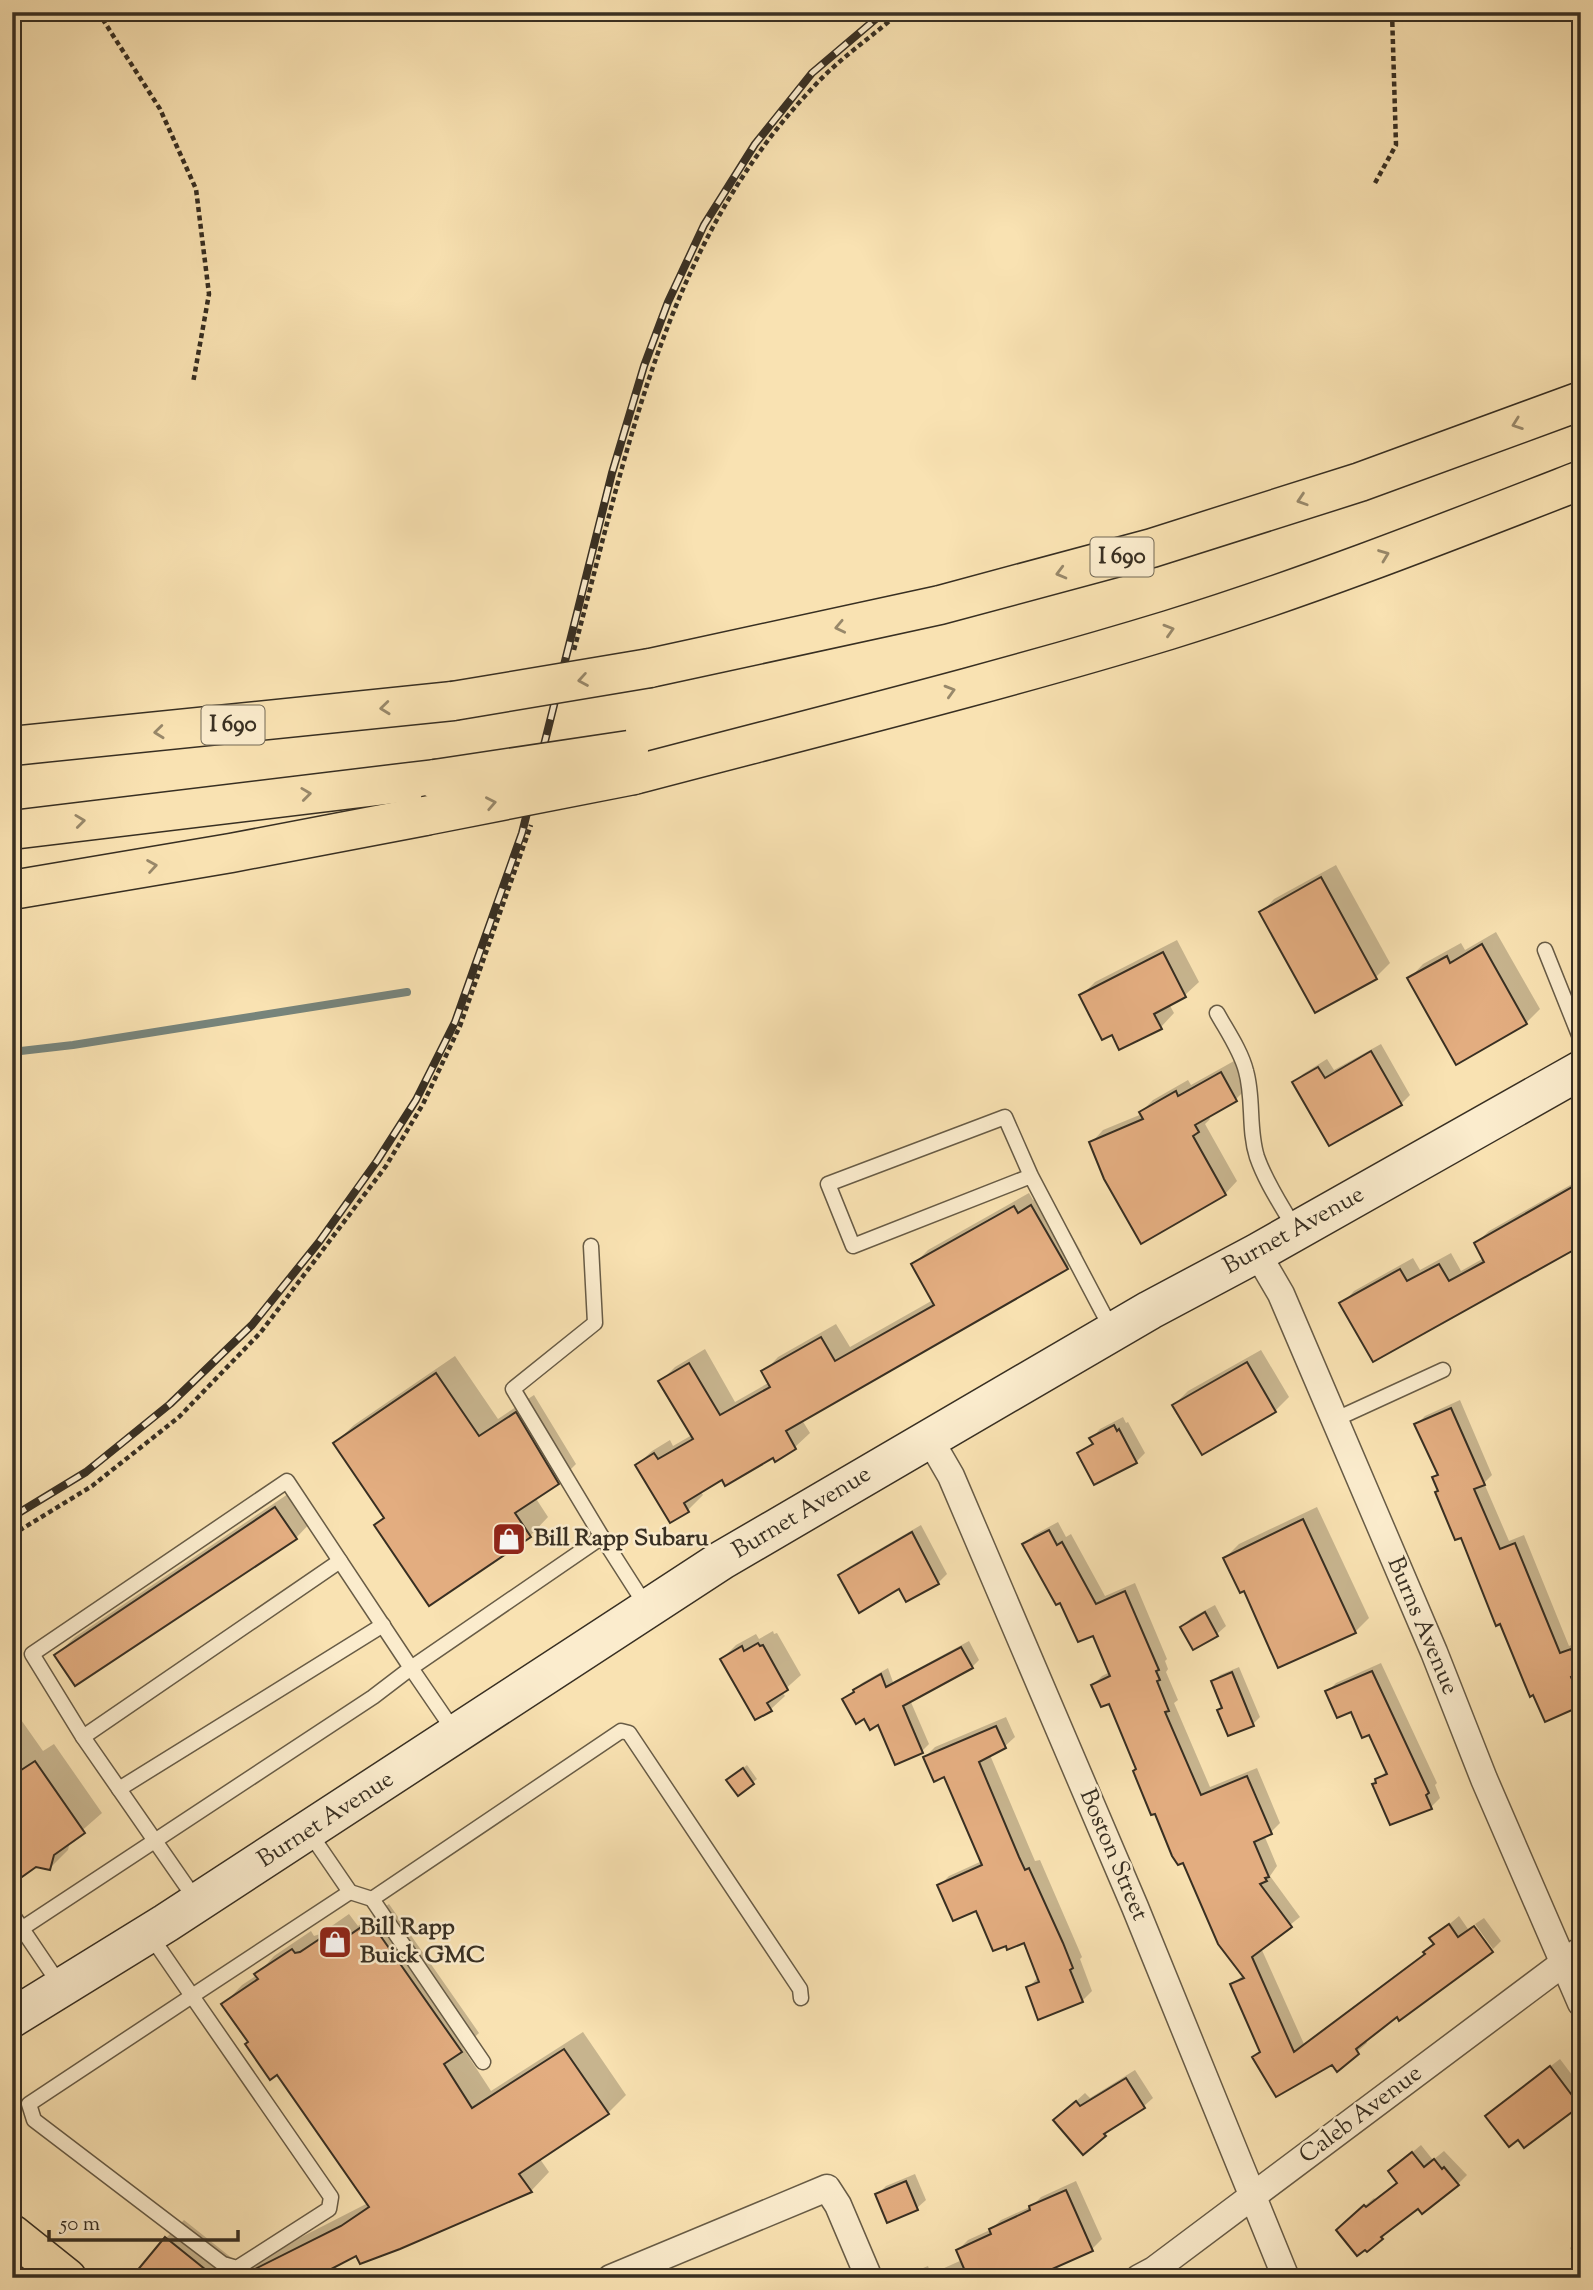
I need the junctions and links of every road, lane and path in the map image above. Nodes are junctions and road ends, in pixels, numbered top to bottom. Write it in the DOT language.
graph roads {
  1 [pos="98,12"];
  2 [pos="1392,12"];
  3 [pos="1375,183"];
  4 [pos="193,383"];
  5 [pos="1581,401"];
  6 [pos="1581,480"];
  7 [pos="12,746"];
  8 [pos="631,763"];
  9 [pos="12,830"];
  10 [pos="12,890"];
  11 [pos="1545,950"];
  12 [pos="1217,1013"];
  13 [pos="1581,1040"];
  14 [pos="1581,1070"];
  15 [pos="1031,1176"];
  16 [pos="1296,1231"];
  17 [pos="591,1246"];
  18 [pos="1256,1253"];
  19 [pos="1112,1332"];
  20 [pos="1443,1370"];
  21 [pos="1335,1420"];
  22 [pos="929,1438"];
  23 [pos="602,1537"];
  24 [pos="340,1561"];
  25 [pos="648,1609"];
  26 [pos="383,1625"];
  27 [pos="411,1668"];
  28 [pos="457,1735"];
  29 [pos="83,1737"];
  30 [pos="119,1789"];
  31 [pos="308,1831"];
  32 [pos="156,1841"];
  33 [pos="350,1892"];
  34 [pos="372,1899"];
  35 [pos="197,1903"];
  36 [pos="12,1914"];
  37 [pos="17,1932"];
  38 [pos="149,1934"];
  39 [pos="1572,1957"];
  40 [pos="61,1987"];
  41 [pos="192,1997"];
  42 [pos="801,1998"];
  43 [pos="1581,2003"];
  44 [pos="12,2018"];
  45 [pos="483,2062"];
  46 [pos="1252,2198"];
  47 [pos="12,2234"];
  48 [pos="67,2278"];
  49 [pos="611,2278"];
  50 [pos="869,2278"];
  51 [pos="1139,2278"];
  52 [pos="1286,2278"];
  1 -- 4 [label="path"];
  2 -- 3 [label="path"];
  5 -- 7 [label="main road, I 690, one-way, bridge"];
  8 -- 6 [label="main road, one-way"];
  9 -- 8 [label="main road, one-way, bridge"];
  10 -- 8 [label="main road, one-way, bridge"];
  11 -- 13 [label="lane"];
  12 -- 16 [label="lane"];
  14 -- 16 [label="street, Burnet Avenue"];
  15 -- 15 [label="lane"];
  15 -- 19 [label="lane"];
  16 -- 18 [label="street, Burnet Avenue"];
  17 -- 23 [label="lane"];
  18 -- 19 [label="street, Burnet Avenue"];
  18 -- 21 [label="street, Burns Avenue"];
  19 -- 22 [label="street, Burnet Avenue"];
  20 -- 21 [label="lane"];
  21 -- 39 [label="street, Burns Avenue"];
  22 -- 25 [label="street, Burnet Avenue"];
  22 -- 46 [label="street, Boston Street"];
  23 -- 25 [label="lane"];
  23 -- 27 [label="lane"];
  24 -- 26 [label="lane"];
  24 -- 29 [label="lane"];
  24 -- 29 [label="lane"];
  25 -- 28 [label="street, Burnet Avenue"];
  26 -- 27 [label="lane"];
  26 -- 30 [label="lane"];
  27 -- 28 [label="lane"];
  27 -- 32 [label="lane"];
  28 -- 31 [label="street, Burnet Avenue"];
  29 -- 30 [label="lane"];
  30 -- 32 [label="lane"];
  31 -- 33 [label="lane"];
  31 -- 35 [label="street, Burnet Avenue"];
  32 -- 35 [label="lane"];
  32 -- 37 [label="lane"];
  33 -- 34 [label="lane"];
  33 -- 41 [label="lane"];
  34 -- 42 [label="lane"];
  34 -- 45 [label="lane"];
  35 -- 38 [label="street, Burnet Avenue"];
  36 -- 37 [label="lane"];
  37 -- 40 [label="lane"];
  38 -- 40 [label="street, Burnet Avenue"];
  38 -- 41 [label="lane"];
  39 -- 43 [label="street, Burns Avenue"];
  39 -- 46 [label="street, Caleb Avenue"];
  40 -- 44 [label="street, Burnet Avenue"];
  41 -- 41 [label="lane"];
  46 -- 51 [label="street, Caleb Avenue"];
  46 -- 52 [label="street, Boston Street"];
  47 -- 48 [label="main road"];
  49 -- 50 [label="street"];
}
